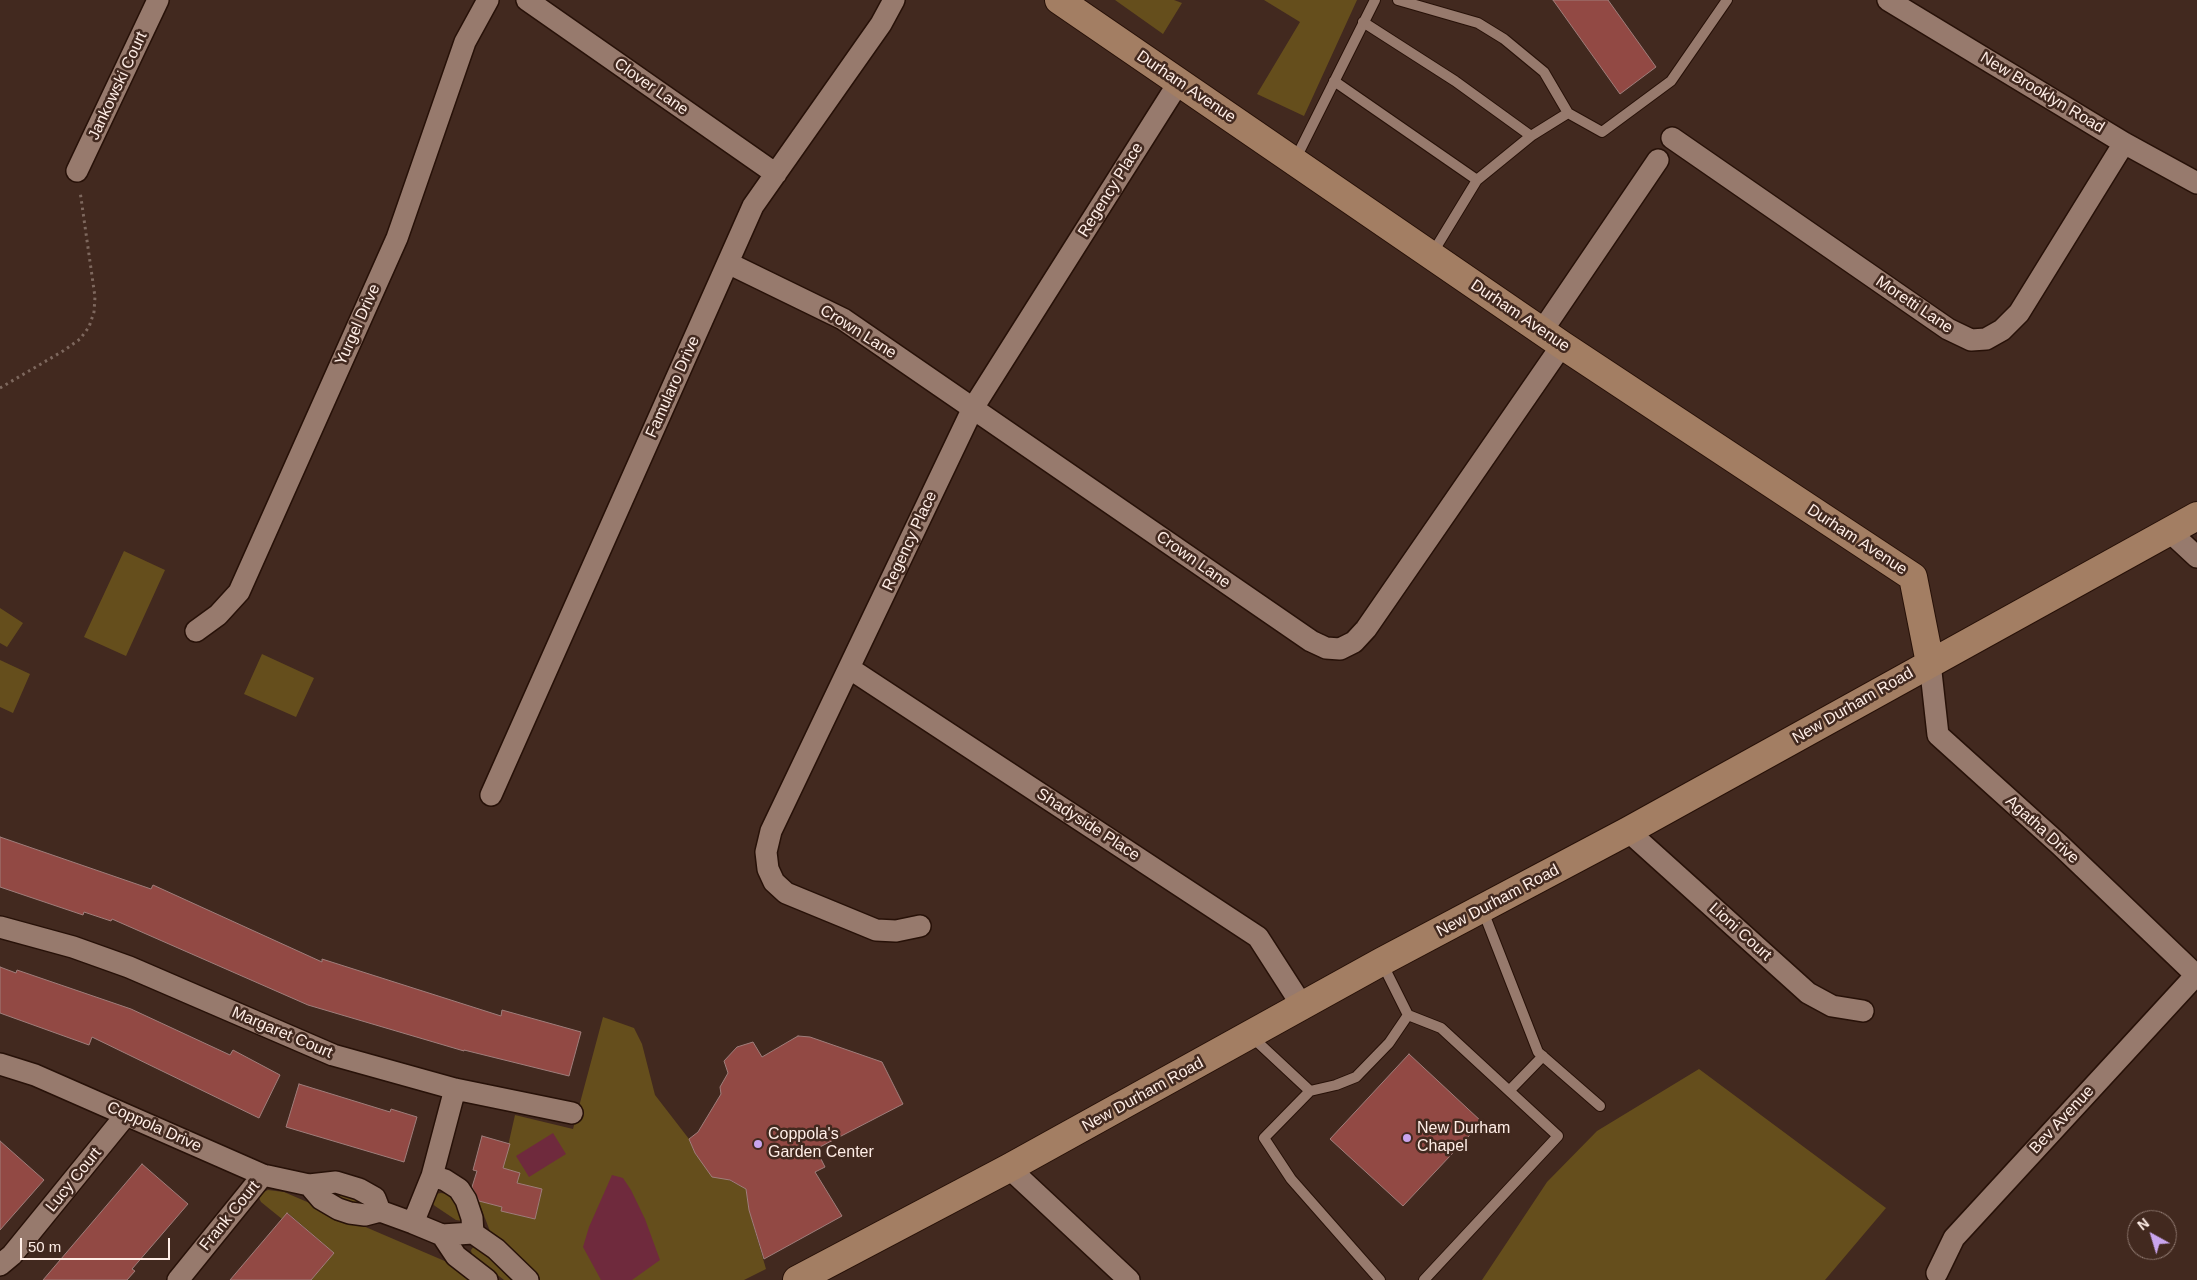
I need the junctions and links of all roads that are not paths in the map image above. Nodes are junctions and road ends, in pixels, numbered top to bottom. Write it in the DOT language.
graph roads {
  1 [pos="158,0"];
  2 [pos="488,0"];
  3 [pos="527,0"];
  4 [pos="894,0"];
  5 [pos="1059,0"];
  6 [pos="1375,0"];
  7 [pos="1398,0"];
  8 [pos="1727,0"];
  9 [pos="1888,0"];
  10 [pos="1363,22"];
  11 [pos="1334,81"];
  12 [pos="1180,82"];
  13 [pos="1568,113"];
  14 [pos="1531,136"];
  15 [pos="1672,138"];
  16 [pos="2124,143"];
  17 [pos="1658,160"];
  18 [pos="1295,161"];
  19 [pos="77,171"];
  20 [pos="776,174"];
  21 [pos="1477,180"];
  22 [pos="2197,183"];
  23 [pos="1432,255"];
  24 [pos="728,263"];
  25 [pos="1552,338"];
  26 [pos="973,408"];
  27 [pos="2197,516"];
  28 [pos="2169,532"];
  29 [pos="2197,557"];
  30 [pos="196,631"];
  31 [pos="1930,663"];
  32 [pos="849,668"];
  33 [pos="491,795"];
  34 [pos="1628,831"];
  35 [pos="1482,910"];
  36 [pos="920,926"];
  37 [pos="0,927"];
  38 [pos="1381,962"];
  39 [pos="2196,975"];
  40 [pos="1303,1007"];
  41 [pos="1863,1011"];
  42 [pos="1408,1014"];
  43 [pos="1250,1035"];
  44 [pos="1543,1056"];
  45 [pos="0,1064"];
  46 [pos="455,1089"];
  47 [pos="1310,1091"];
  48 [pos="1510,1091"];
  49 [pos="1600,1106"];
  50 [pos="572,1113"];
  51 [pos="126,1115"];
  52 [pos="1009,1168"];
  53 [pos="263,1175"];
  54 [pos="432,1176"];
  55 [pos="414,1223"];
  56 [pos="472,1233"];
  57 [pos="442,1236"];
  58 [pos="0,1265"];
  59 [pos="1937,1273"];
  60 [pos="178,1280"];
  61 [pos="487,1280"];
  62 [pos="528,1280"];
  63 [pos="797,1280"];
  64 [pos="1130,1280"];
  65 [pos="1380,1280"];
  66 [pos="1424,1280"];
  1 -- 19 [label="street, Jankowski Court"];
  2 -- 30 [label="street, Yurgel Drive"];
  3 -- 20 [label="street, Clover Lane"];
  4 -- 20 [label="street, Famularo Drive"];
  5 -- 12 [label="main road, Durham Avenue"];
  6 -- 10 [label="lane"];
  7 -- 13 [label="lane"];
  8 -- 13 [label="lane"];
  9 -- 16 [label="street, New Brooklyn Road"];
  10 -- 11 [label="lane"];
  10 -- 14 [label="lane"];
  11 -- 18 [label="lane"];
  11 -- 21 [label="lane"];
  12 -- 18 [label="main road, Durham Avenue"];
  12 -- 26 [label="street, Regency Place"];
  13 -- 14 [label="lane"];
  14 -- 21 [label="lane"];
  15 -- 16 [label="street, Moretti Lane"];
  16 -- 22 [label="street, New Brooklyn Road"];
  17 -- 25 [label="street"];
  18 -- 23 [label="main road, Durham Avenue"];
  20 -- 24 [label="street, Famularo Drive"];
  21 -- 23 [label="lane"];
  23 -- 25 [label="main road, Durham Avenue"];
  24 -- 26 [label="street, Crown Lane"];
  24 -- 33 [label="street, Famularo Drive"];
  25 -- 26 [label="street, Crown Lane"];
  25 -- 31 [label="main road, Durham Avenue"];
  26 -- 32 [label="street, Regency Place"];
  27 -- 28 [label="main road, New Durham Road"];
  28 -- 29 [label="street"];
  28 -- 31 [label="main road, New Durham Road"];
  31 -- 34 [label="main road, New Durham Road"];
  31 -- 39 [label="street, Agatha Drive"];
  32 -- 36 [label="street, Regency Place"];
  32 -- 40 [label="street, Shadyside Place"];
  34 -- 35 [label="main road, New Durham Road"];
  34 -- 41 [label="street, Lioni Court"];
  35 -- 38 [label="main road, New Durham Road"];
  35 -- 44 [label="lane"];
  37 -- 46 [label="street, Margaret Court"];
  38 -- 40 [label="main road, New Durham Road"];
  38 -- 42 [label="lane"];
  39 -- 59 [label="street, Bev Avenue"];
  40 -- 43 [label="main road, New Durham Road"];
  42 -- 47 [label="lane"];
  42 -- 48 [label="lane"];
  43 -- 47 [label="lane"];
  43 -- 52 [label="main road, New Durham Road"];
  44 -- 48 [label="lane"];
  44 -- 49 [label="lane"];
  45 -- 51 [label="street, Coppola Drive"];
  46 -- 50 [label="street, Margaret Court"];
  46 -- 54 [label="street"];
  47 -- 65 [label="lane"];
  48 -- 66 [label="lane"];
  51 -- 53 [label="street, Coppola Drive"];
  51 -- 58 [label="street, Lucy Court"];
  52 -- 63 [label="main road, New Durham Road"];
  52 -- 64 [label="street"];
  53 -- 55 [label="street, Coppola Drive"];
  53 -- 60 [label="street, Frank Court"];
  54 -- 55 [label="street"];
  54 -- 56 [label="street"];
  55 -- 57 [label="street, Coppola Drive"];
  56 -- 57 [label="street"];
  56 -- 62 [label="street"];
  57 -- 61 [label="street, Coppola Drive"];
}
